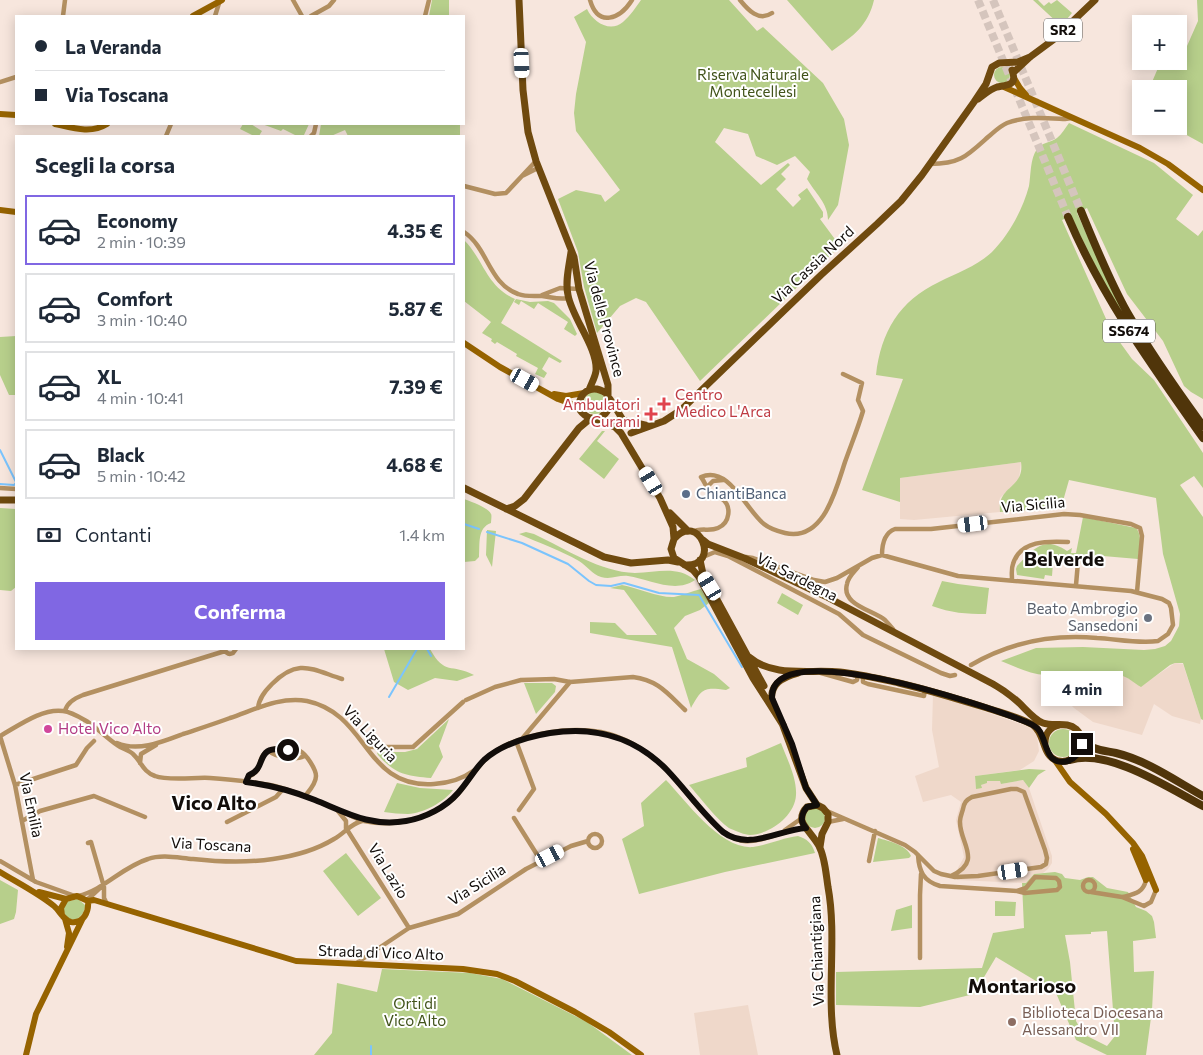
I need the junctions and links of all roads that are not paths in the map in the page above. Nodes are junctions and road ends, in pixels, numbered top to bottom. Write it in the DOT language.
graph roads {
  1 [pos="65,0"];
  2 [pos="221,0"];
  3 [pos="293,0"];
  4 [pos="334,0"];
  5 [pos="429,0"];
  6 [pos="519,0"];
  7 [pos="590,0"];
  8 [pos="632,0"];
  9 [pos="740,0"];
  10 [pos="1095,0"];
  11 [pos="772,13"];
  12 [pos="63,15"];
  13 [pos="195,15"];
  14 [pos="216,15"];
  15 [pos="301,15"];
  16 [pos="313,15"];
  17 [pos="425,15"];
  18 [pos="1030,57"];
  19 [pos="1004,63"];
  20 [pos="990,74"];
  21 [pos="1014,75"];
  22 [pos="15,77"];
  23 [pos="0,82"];
  24 [pos="1001,87"];
  25 [pos="1029,97"];
  26 [pos="974,102"];
  27 [pos="1053,109"];
  28 [pos="0,114"];
  29 [pos="15,115"];
  30 [pos="1072,117"];
  31 [pos="1044,118"];
  32 [pos="59,125"];
  33 [pos="105,125"];
  34 [pos="537,164"];
  35 [pos="930,164"];
  36 [pos="521,176"];
  37 [pos="465,186"];
  38 [pos="1203,190"];
  39 [pos="0,210"];
  40 [pos="1081,211"];
  41 [pos="15,212"];
  42 [pos="1068,217"];
  43 [pos="465,233"];
  44 [pos="571,250"];
  45 [pos="563,288"];
  46 [pos="579,289"];
  47 [pos="539,296"];
  48 [pos="568,298"];
  49 [pos="465,344"];
  50 [pos="843,374"];
  51 [pos="543,390"];
  52 [pos="587,391"];
  53 [pos="608,397"];
  54 [pos="581,410"];
  55 [pos="596,419"];
  56 [pos="625,422"];
  57 [pos="649,426"];
  58 [pos="1203,426"];
  59 [pos="579,428"];
  60 [pos="631,433"];
  61 [pos="1203,438"];
  62 [pos="631,448"];
  63 [pos="724,480"];
  64 [pos="708,487"];
  65 [pos="0,488"];
  66 [pos="465,488"];
  67 [pos="15,489"];
  68 [pos="524,499"];
  69 [pos="0,500"];
  70 [pos="15,500"];
  71 [pos="665,507"];
  72 [pos="506,509"];
  73 [pos="521,517"];
  74 [pos="707,529"];
  75 [pos="690,532"];
  76 [pos="674,539"];
  77 [pos="703,539"];
  78 [pos="1068,542"];
  79 [pos="671,549"];
  80 [pos="882,555"];
  81 [pos="744,558"];
  82 [pos="701,559"];
  83 [pos="656,561"];
  84 [pos="1078,562"];
  85 [pos="680,563"];
  86 [pos="859,566"];
  87 [pos="1012,580"];
  88 [pos="1076,585"];
  89 [pos="1137,592"];
  90 [pos="894,630"];
  91 [pos="225,650"];
  92 [pos="235,650"];
  93 [pos="749,658"];
  94 [pos="971,665"];
  95 [pos="777,670"];
  96 [pos="806,671"];
  97 [pos="955,675"];
  98 [pos="342,679"];
  99 [pos="780,681"];
  100 [pos="570,682"];
  101 [pos="760,684"];
  102 [pos="772,702"];
  103 [pos="258,708"];
  104 [pos="685,710"];
  105 [pos="65,711"];
  106 [pos="1061,724"];
  107 [pos="783,725"];
  108 [pos="0,736"];
  109 [pos="110,739"];
  110 [pos="1081,739"];
  111 [pos="519,740"];
  112 [pos="94,742"];
  113 [pos="160,743"];
  114 [pos="1045,746"];
  115 [pos="367,748"];
  116 [pos="1054,759"];
  117 [pos="1070,760"];
  118 [pos="140,764"];
  119 [pos="476,768"];
  120 [pos="1066,778"];
  121 [pos="246,782"];
  122 [pos="448,783"];
  123 [pos="14,786"];
  124 [pos="806,788"];
  125 [pos="283,789"];
  126 [pos="305,796"];
  127 [pos="1203,796"];
  128 [pos="817,805"];
  129 [pos="1203,806"];
  130 [pos="807,807"];
  131 [pos="439,808"];
  132 [pos="337,810"];
  133 [pos="519,810"];
  134 [pos="826,810"];
  135 [pos="145,817"];
  136 [pos="514,818"];
  137 [pos="802,818"];
  138 [pos="844,819"];
  139 [pos="364,820"];
  140 [pos="22,821"];
  141 [pos="227,822"];
  142 [pos="826,825"];
  143 [pos="346,828"];
  144 [pos="808,829"];
  145 [pos="875,831"];
  146 [pos="781,832"];
  147 [pos="1124,832"];
  148 [pos="588,841"];
  149 [pos="88,843"];
  150 [pos="820,848"];
  151 [pos="918,855"];
  152 [pos="0,861"];
  153 [pos="541,861"];
  154 [pos="869,861"];
  155 [pos="0,872"];
  156 [pos="921,874"];
  157 [pos="951,876"];
  158 [pos="34,880"];
  159 [pos="1146,880"];
  160 [pos="1030,883"];
  161 [pos="103,884"];
  162 [pos="1095,887"];
  163 [pos="30,889"];
  164 [pos="1156,890"];
  165 [pos="1017,891"];
  166 [pos="1033,892"];
  167 [pos="1091,892"];
  168 [pos="1102,893"];
  169 [pos="76,896"];
  170 [pos="1122,897"];
  171 [pos="66,899"];
  172 [pos="87,900"];
  173 [pos="107,904"];
  174 [pos="88,908"];
  175 [pos="64,917"];
  176 [pos="82,920"];
  177 [pos="410,928"];
  178 [pos="63,957"];
  179 [pos="920,958"];
  180 [pos="354,965"];
  181 [pos="26,1055"];
  182 [pos="641,1055"];
  183 [pos="837,1055"];
  1 -- 12 [label="street"];
  2 -- 13 [label="street"];
  2 -- 14 [label="street"];
  3 -- 15 [label="street"];
  4 -- 16 [label="street"];
  5 -- 17 [label="street"];
  6 -- 34 [label="main road, Via delle Province"];
  7 -- 8 [label="street"];
  9 -- 11 [label="street"];
  10 -- 18 [label="main road, SR2"];
  18 -- 19 [label="main road, SR2"];
  18 -- 21 [label="main road, SR2"];
  19 -- 20 [label="main road, Via Cassia Nord"];
  19 -- 21 [label="main road"];
  20 -- 24 [label="main road"];
  20 -- 26 [label="main road, Via Cassia Nord"];
  21 -- 24 [label="main road, Via Cassia Nord"];
  21 -- 25 [label="street"];
  22 -- 23 [label="street"];
  24 -- 25 [label="street"];
  24 -- 26 [label="main road, Via Cassia Nord"];
  25 -- 27 [label="street"];
  26 -- 35 [label="main road, Via Cassia Nord"];
  27 -- 30 [label="street"];
  27 -- 31 [label="street"];
  28 -- 29 [label="street"];
  30 -- 31 [label="street"];
  30 -- 38 [label="street"];
  31 -- 35 [label="street"];
  32 -- 33 [label="street"];
  34 -- 36 [label="street"];
  34 -- 36 [label="street"];
  34 -- 44 [label="main road, Via delle Province"];
  35 -- 57 [label="main road, Via Cassia Nord"];
  36 -- 37 [label="street"];
  39 -- 41 [label="street"];
  40 -- 58 [label="highway, SS674"];
  42 -- 61 [label="highway, SS674"];
  43 -- 47 [label="street"];
  44 -- 45 [label="main road, Via delle Province"];
  44 -- 46 [label="main road, Via delle Province"];
  45 -- 46 [label="street"];
  45 -- 47 [label="street"];
  45 -- 48 [label="main road, Via delle Province"];
  46 -- 53 [label="main road, Via delle Province"];
  47 -- 48 [label="street"];
  48 -- 52 [label="main road, Via delle Province"];
  49 -- 51 [label="street"];
  50 -- 63 [label="street"];
  51 -- 52 [label="street"];
  51 -- 54 [label="street"];
  52 -- 53 [label="main road"];
  52 -- 54 [label="main road"];
  53 -- 55 [label="main road"];
  53 -- 56 [label="main road"];
  54 -- 55 [label="main road"];
  54 -- 59 [label="main road"];
  55 -- 59 [label="main road"];
  55 -- 60 [label="main road"];
  55 -- 62 [label="main road"];
  56 -- 57 [label="main road"];
  56 -- 60 [label="main road"];
  57 -- 60 [label="main road, Via Cassia Nord"];
  59 -- 68 [label="main road"];
  60 -- 62 [label="main road"];
  62 -- 71 [label="main road"];
  63 -- 64 [label="street"];
  63 -- 64 [label="street"];
  64 -- 74 [label="street"];
  65 -- 67 [label="street"];
  66 -- 72 [label="main road"];
  68 -- 72 [label="main road"];
  68 -- 73 [label="main road"];
  69 -- 70 [label="main road"];
  71 -- 75 [label="main road"];
  71 -- 76 [label="main road"];
  72 -- 73 [label="main road"];
  73 -- 83 [label="main road"];
  74 -- 75 [label="street"];
  74 -- 77 [label="street"];
  75 -- 76 [label="main road"];
  75 -- 77 [label="main road"];
  76 -- 79 [label="main road"];
  77 -- 81 [label="main road"];
  77 -- 82 [label="main road"];
  78 -- 87 [label="street"];
  79 -- 83 [label="main road"];
  79 -- 85 [label="main road"];
  80 -- 86 [label="street"];
  80 -- 87 [label="street"];
  80 -- 89 [label="street, Via Sicilia"];
  81 -- 86 [label="street"];
  81 -- 90 [label="main road"];
  82 -- 85 [label="main road"];
  82 -- 93 [label="main road"];
  82 -- 97 [label="street, Via Sardegna"];
  83 -- 85 [label="main road"];
  84 -- 88 [label="street"];
  85 -- 101 [label="main road"];
  86 -- 90 [label="street"];
  87 -- 88 [label="street"];
  88 -- 89 [label="street"];
  89 -- 94 [label="street"];
  90 -- 106 [label="main road"];
  91 -- 92 [label="street"];
  91 -- 105 [label="street"];
  93 -- 95 [label="main road"];
  93 -- 101 [label="main road"];
  95 -- 96 [label="main road"];
  95 -- 101 [label="main road"];
  96 -- 99 [label="main road"];
  96 -- 114 [label="main road"];
  98 -- 103 [label="street"];
  99 -- 101 [label="main road"];
  99 -- 102 [label="main road"];
  100 -- 104 [label="street"];
  100 -- 111 [label="street"];
  100 -- 115 [label="street"];
  101 -- 102 [label="main road"];
  101 -- 107 [label="main road"];
  102 -- 107 [label="main road"];
  103 -- 113 [label="street, Via Liguria"];
  103 -- 115 [label="street, Via Liguria"];
  105 -- 108 [label="street"];
  105 -- 109 [label="street"];
  106 -- 110 [label="main road"];
  106 -- 114 [label="main road"];
  107 -- 124 [label="main road"];
  108 -- 123 [label="street, Via Emilia"];
  109 -- 113 [label="street, Via Liguria"];
  109 -- 118 [label="street"];
  110 -- 117 [label="main road"];
  110 -- 127 [label="highway"];
  111 -- 119 [label="street"];
  111 -- 133 [label="street"];
  111 -- 146 [label="street"];
  112 -- 123 [label="street"];
  113 -- 118 [label="street, Via Liguria"];
  114 -- 116 [label="main road"];
  115 -- 122 [label="street, Via Liguria"];
  116 -- 117 [label="main road"];
  116 -- 120 [label="street"];
  117 -- 120 [label="street"];
  117 -- 129 [label="highway"];
  118 -- 121 [label="street"];
  119 -- 122 [label="street, Via Liguria"];
  119 -- 131 [label="street"];
  120 -- 147 [label="street"];
  121 -- 125 [label="street"];
  121 -- 126 [label="street"];
  122 -- 131 [label="street"];
  123 -- 140 [label="street, Via Emilia"];
  124 -- 128 [label="main road"];
  124 -- 130 [label="main road"];
  125 -- 126 [label="street"];
  125 -- 141 [label="street"];
  126 -- 132 [label="street"];
  128 -- 130 [label="main road"];
  128 -- 134 [label="main road"];
  130 -- 137 [label="main road"];
  131 -- 139 [label="street"];
  132 -- 139 [label="street"];
  132 -- 143 [label="street, Via Lazio"];
  134 -- 138 [label="street"];
  134 -- 142 [label="main road, Via Chiantigiana"];
  135 -- 140 [label="street"];
  136 -- 153 [label="street"];
  137 -- 144 [label="main road, Via Chiantigiana"];
  137 -- 146 [label="street"];
  138 -- 142 [label="street"];
  138 -- 145 [label="street"];
  139 -- 143 [label="street, Via Toscana"];
  140 -- 158 [label="street, Via Emilia"];
  142 -- 144 [label="main road"];
  142 -- 150 [label="main road, Via Chiantigiana"];
  143 -- 161 [label="street, Via Toscana"];
  143 -- 177 [label="street, Via Lazio"];
  144 -- 146 [label="street"];
  144 -- 150 [label="main road, Via Chiantigiana"];
  145 -- 151 [label="street"];
  145 -- 154 [label="street"];
  147 -- 159 [label="street"];
  147 -- 164 [label="street"];
  148 -- 153 [label="street, Via Sicilia"];
  149 -- 161 [label="street"];
  150 -- 183 [label="main road, Via Chiantigiana"];
  151 -- 156 [label="street"];
  151 -- 157 [label="street"];
  152 -- 158 [label="street, Strada di Vico Alto"];
  153 -- 177 [label="street, Via Sicilia"];
  155 -- 163 [label="street"];
  156 -- 165 [label="street"];
  156 -- 179 [label="street"];
  157 -- 157 [label="street"];
  158 -- 169 [label="street, Strada di Vico Alto"];
  159 -- 170 [label="street"];
  160 -- 165 [label="street"];
  160 -- 166 [label="street"];
  160 -- 166 [label="street"];
  161 -- 169 [label="street, Via Toscana"];
  161 -- 172 [label="street, Via Toscana"];
  161 -- 173 [label="street"];
  162 -- 167 [label="street"];
  162 -- 167 [label="street"];
  162 -- 168 [label="street"];
  163 -- 171 [label="street"];
  163 -- 175 [label="street"];
  164 -- 170 [label="street"];
  165 -- 166 [label="street"];
  167 -- 168 [label="street"];
  168 -- 170 [label="street"];
  169 -- 171 [label="street"];
  169 -- 172 [label="street, Strada di Vico Alto"];
  171 -- 175 [label="street"];
  172 -- 173 [label="street, Strada di Vico Alto"];
  172 -- 174 [label="street"];
  173 -- 174 [label="street, Strada di Vico Alto"];
  173 -- 180 [label="street, Strada di Vico Alto"];
  174 -- 176 [label="street"];
  175 -- 176 [label="street"];
  175 -- 178 [label="street"];
  176 -- 178 [label="street"];
  177 -- 180 [label="street, Via Sicilia"];
  178 -- 181 [label="street"];
  180 -- 182 [label="street, Strada di Vico Alto"];
}
